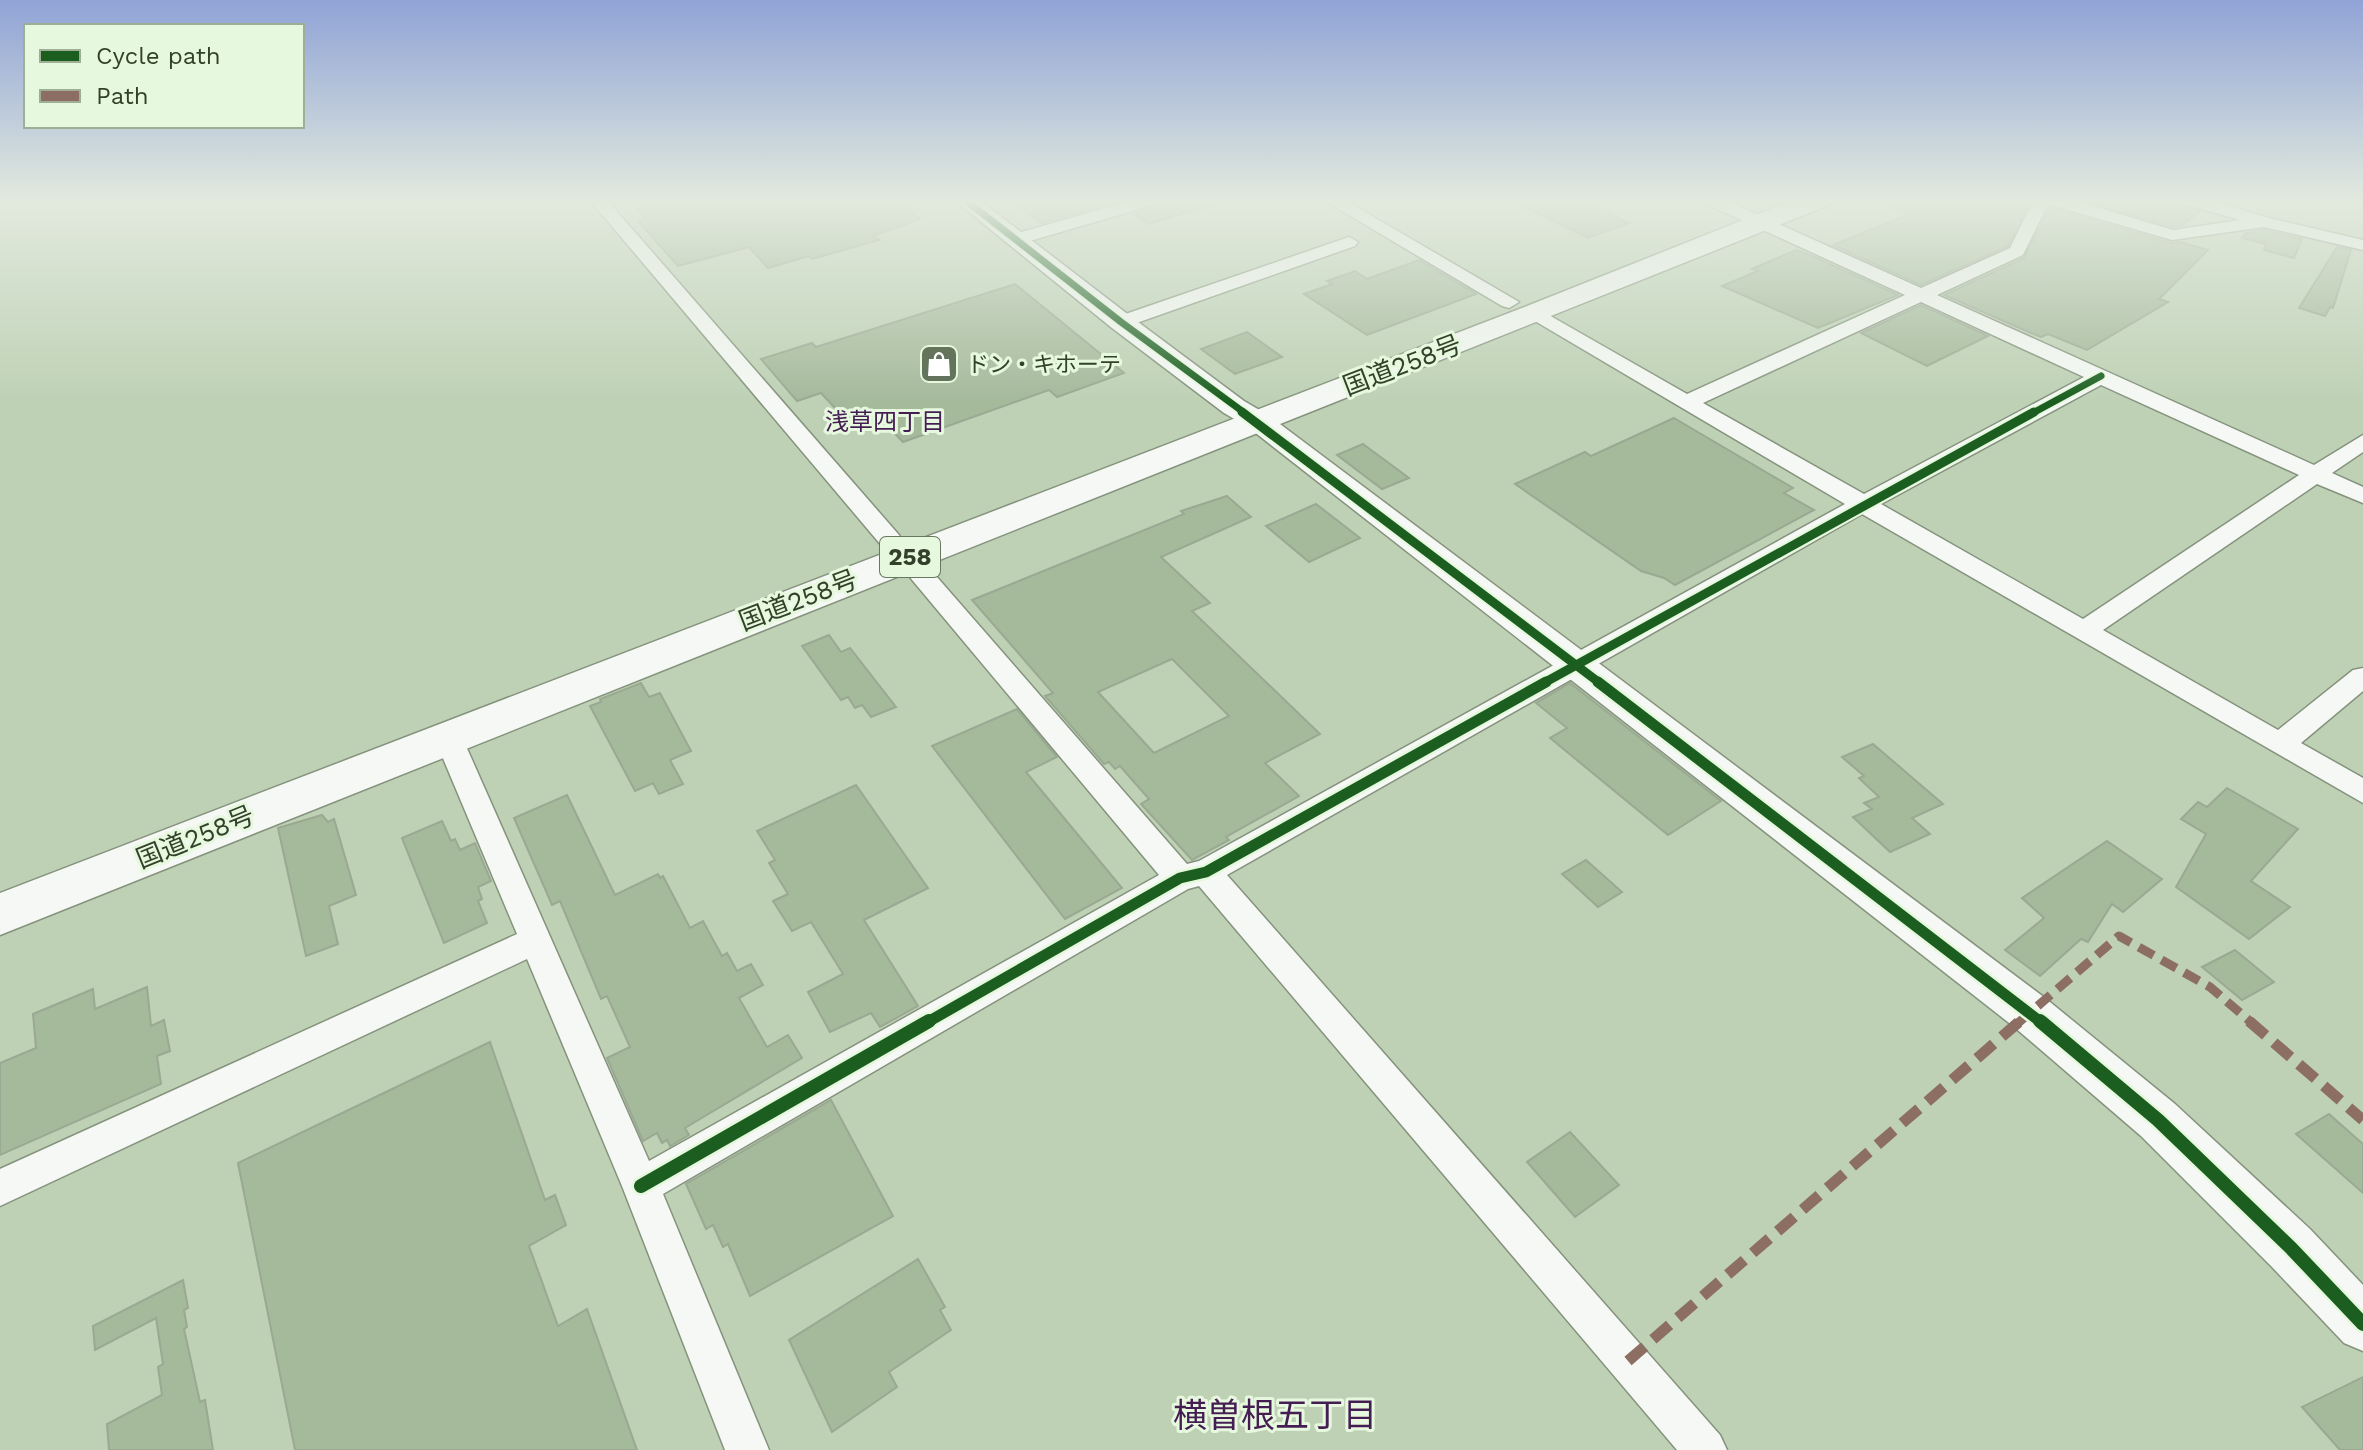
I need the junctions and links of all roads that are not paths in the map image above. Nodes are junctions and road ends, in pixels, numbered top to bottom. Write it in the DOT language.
graph roads {
  1 [pos="655,267"];
  2 [pos="1052,267"];
  3 [pos="1279,267"];
  4 [pos="1449,267"];
  5 [pos="1615,267"];
  6 [pos="1866,267"];
  7 [pos="1983,267"];
  8 [pos="1922,295"];
  9 [pos="1521,308"];
  10 [pos="1121,322"];
  11 [pos="2101,376"];
  12 [pos="1687,402"];
  13 [pos="1246,414"];
  14 [pos="2363,442"];
  15 [pos="2314,474"];
  16 [pos="2363,496"];
  17 [pos="1863,504"];
  18 [pos="898,549"];
  19 [pos="2084,631"];
  20 [pos="1576,665"];
  21 [pos="2363,677"];
  22 [pos="448,737"];
  23 [pos="2280,744"];
  24 [pos="2363,792"];
  25 [pos="1193,875"];
  26 [pos="0,883"];
  27 [pos="0,914"];
  28 [pos="534,941"];
  29 [pos="641,1186"];
  30 [pos="0,1188"];
  31 [pos="2363,1324"];
  32 [pos="747,1450"];
  33 [pos="1705,1450"];
  1 -- 18 [label="street"];
  2 -- 10 [label="street"];
  3 -- 10 [label="street"];
  4 -- 9 [label="street"];
  5 -- 9 [label="highway, 国道258号 / 258"];
  6 -- 8 [label="street"];
  7 -- 8 [label="street"];
  8 -- 11 [label="street"];
  8 -- 12 [label="street"];
  9 -- 12 [label="street"];
  9 -- 13 [label="highway, 国道258号 / 258"];
  10 -- 13 [label="street"];
  11 -- 15 [label="street"];
  11 -- 17 [label="street"];
  12 -- 17 [label="street"];
  13 -- 18 [label="highway, 国道258号 / 258"];
  13 -- 20 [label="street"];
  14 -- 15 [label="street"];
  15 -- 16 [label="street"];
  15 -- 19 [label="street"];
  17 -- 19 [label="street"];
  17 -- 20 [label="street"];
  18 -- 22 [label="highway, 国道258号 / 258"];
  18 -- 25 [label="street"];
  18 -- 26 [label="highway, 国道258号 / 258"];
  19 -- 23 [label="street"];
  20 -- 25 [label="street"];
  20 -- 31 [label="street"];
  21 -- 23 [label="street"];
  22 -- 27 [label="highway, 国道258号 / 258"];
  22 -- 28 [label="street"];
  23 -- 24 [label="street"];
  25 -- 29 [label="street"];
  25 -- 33 [label="street"];
  28 -- 29 [label="street"];
  28 -- 30 [label="street"];
  29 -- 32 [label="street"];
}
